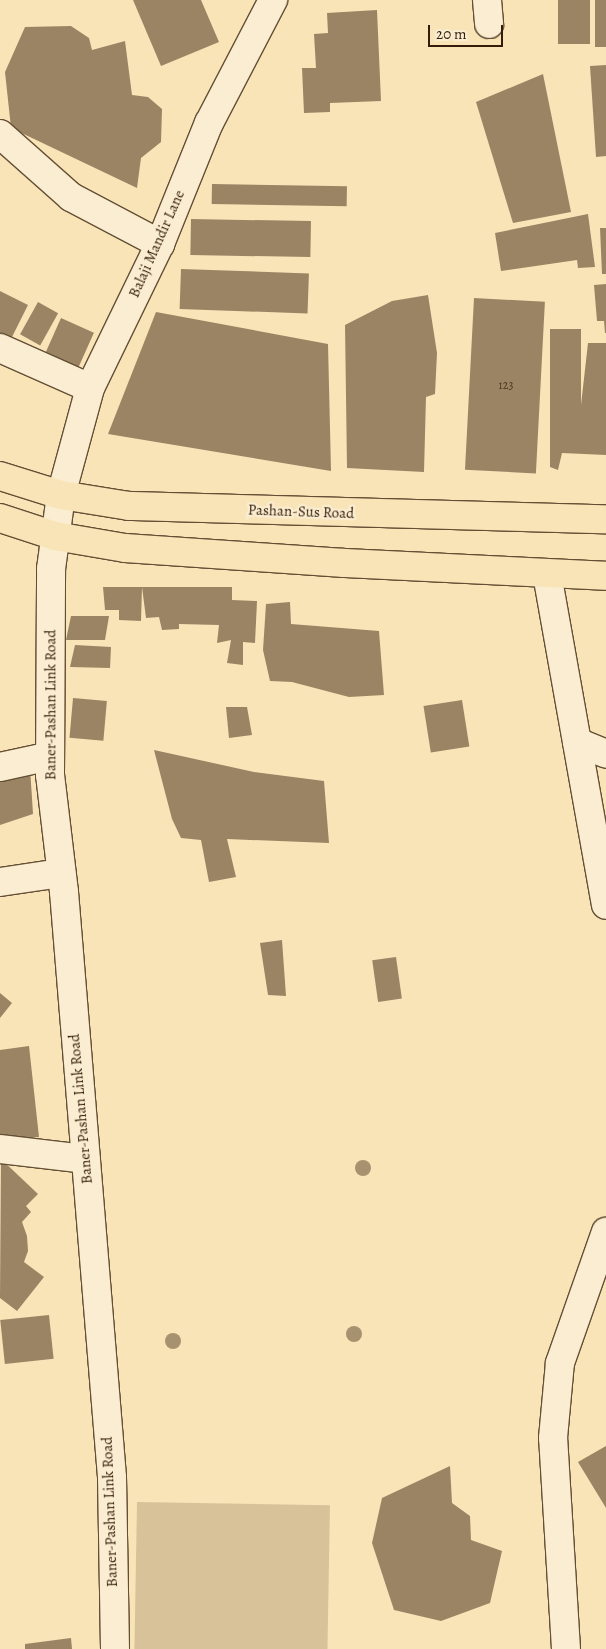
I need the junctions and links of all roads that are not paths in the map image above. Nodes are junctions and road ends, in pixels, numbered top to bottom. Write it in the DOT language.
graph roads {
  1 [pos="273,0"];
  2 [pos="0,134"];
  3 [pos="160,244"];
  4 [pos="0,348"];
  5 [pos="90,388"];
  6 [pos="0,476"];
  7 [pos="61,495"];
  8 [pos="0,518"];
  9 [pos="606,519"];
  10 [pos="55,536"];
  11 [pos="547,574"];
  12 [pos="606,576"];
  13 [pos="577,742"];
  14 [pos="606,754"];
  15 [pos="42,757"];
  16 [pos="0,767"];
  17 [pos="52,873"];
  18 [pos="0,882"];
  19 [pos="606,905"];
  20 [pos="0,1149"];
  21 [pos="85,1159"];
  22 [pos="606,1232"];
  23 [pos="599,1277"];
  24 [pos="114,1649"];
  25 [pos="566,1649"];
  1 -- 3 [label="street, Balaji Mandir Lane"];
  2 -- 3 [label="street"];
  3 -- 5 [label="street, Balaji Mandir Lane"];
  4 -- 5 [label="street"];
  5 -- 7 [label="street, Balaji Mandir Lane"];
  6 -- 7 [label="main road, Pashan-Sus Road"];
  7 -- 9 [label="main road, Pashan-Sus Road"];
  7 -- 10 [label="street, Balaji Mandir Lane"];
  8 -- 10 [label="main road"];
  10 -- 11 [label="main road"];
  10 -- 15 [label="street, Baner-Pashan Link Road"];
  11 -- 12 [label="main road"];
  11 -- 13 [label="street"];
  13 -- 14 [label="street"];
  13 -- 19 [label="street"];
  15 -- 16 [label="street"];
  15 -- 17 [label="street, Baner-Pashan Link Road"];
  17 -- 18 [label="street"];
  17 -- 21 [label="street, Baner-Pashan Link Road"];
  20 -- 21 [label="street"];
  21 -- 24 [label="street, Baner-Pashan Link Road"];
  22 -- 23 [label="street"];
  23 -- 25 [label="street"];
}
